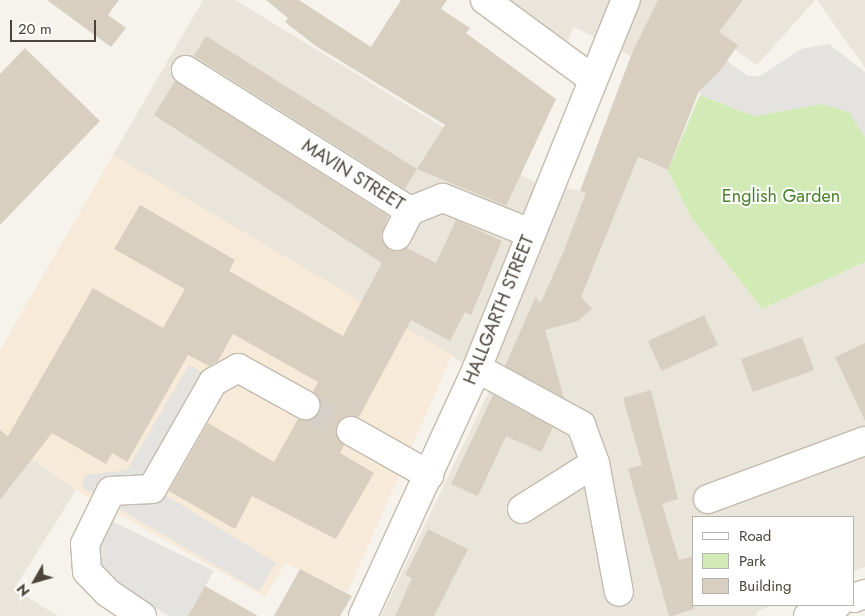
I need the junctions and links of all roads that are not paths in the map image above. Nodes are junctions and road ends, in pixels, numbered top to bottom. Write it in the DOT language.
graph roads {
  1 [pos="485,0"];
  2 [pos="626,0"];
  3 [pos="186,70"];
  4 [pos="591,78"];
  5 [pos="410,211"];
  6 [pos="530,233"];
  7 [pos="397,236"];
  8 [pos="477,368"];
  9 [pos="305,405"];
  10 [pos="351,431"];
  11 [pos="863,447"];
  12 [pos="595,463"];
  13 [pos="429,475"];
  14 [pos="708,499"];
  15 [pos="522,509"];
  16 [pos="619,592"];
  17 [pos="834,606"];
  18 [pos="142,616"];
  19 [pos="363,616"];
  20 [pos="808,616"];
  1 -- 4 [label="street"];
  2 -- 4 [label="street, HALLGARTH STREET"];
  3 -- 5 [label="street, MAVIN STREET"];
  4 -- 6 [label="street, HALLGARTH STREET"];
  5 -- 6 [label="street, MAVIN STREET"];
  5 -- 7 [label="street"];
  6 -- 8 [label="street, HALLGARTH STREET"];
  8 -- 12 [label="street"];
  8 -- 13 [label="street, HALLGARTH STREET"];
  9 -- 18 [label="street"];
  10 -- 13 [label="street"];
  11 -- 14 [label="street"];
  12 -- 15 [label="street"];
  12 -- 16 [label="street"];
  13 -- 19 [label="street, HALLGARTH STREET"];
  17 -- 20 [label="street"];
}
